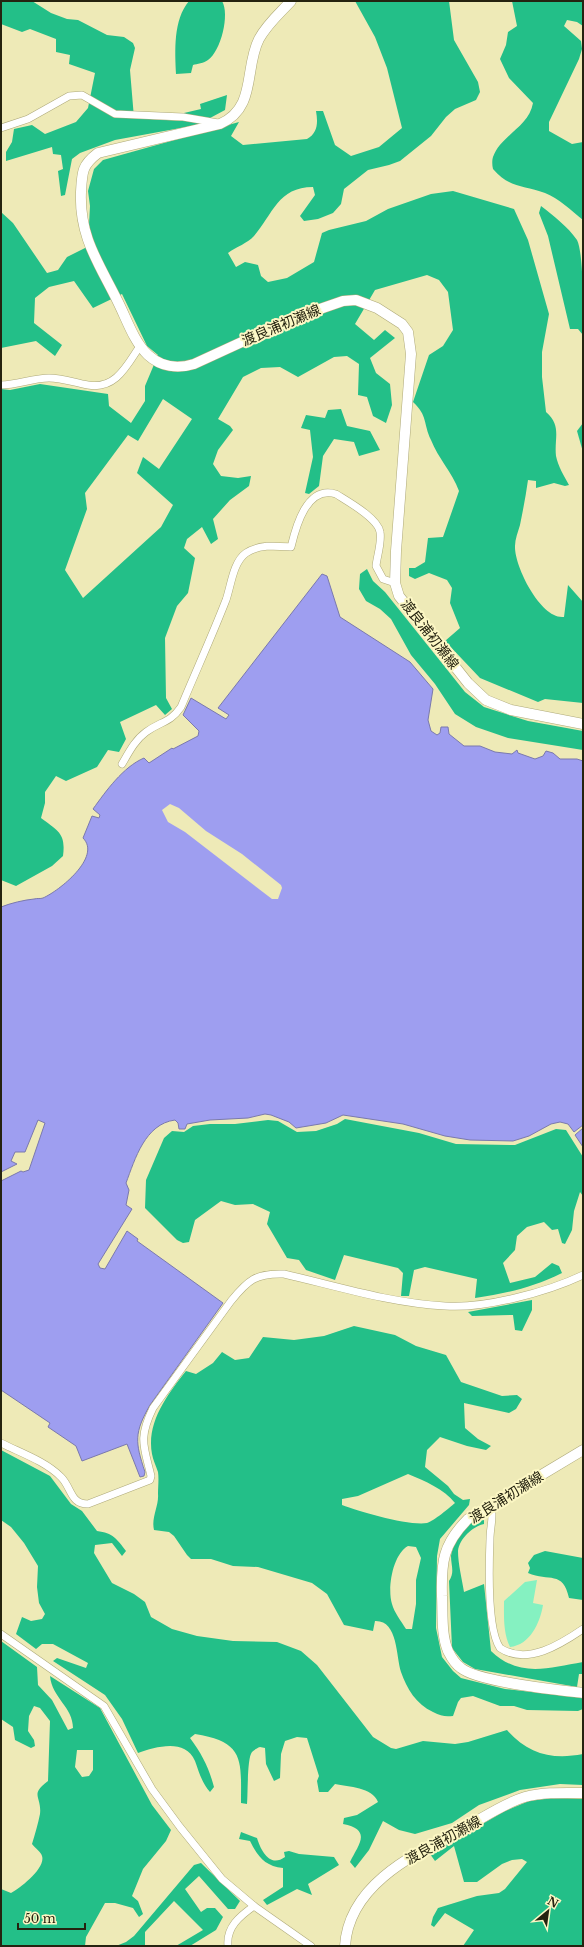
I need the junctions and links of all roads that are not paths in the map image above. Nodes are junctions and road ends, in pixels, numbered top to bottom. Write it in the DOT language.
graph roads {
  1 [pos="290,1"];
  2 [pos="220,124"];
  3 [pos="1,128"];
  4 [pos="140,346"];
  5 [pos="1,384"];
  6 [pos="396,583"];
  7 [pos="583,724"];
  8 [pos="122,764"];
  9 [pos="583,1275"];
  10 [pos="1,1443"];
  11 [pos="583,1450"];
  12 [pos="491,1505"];
  13 [pos="583,1629"];
  14 [pos="1,1634"];
  15 [pos="583,1693"];
  16 [pos="583,1793"];
  17 [pos="254,1906"];
  18 [pos="228,1946"];
  19 [pos="311,1946"];
  20 [pos="345,1946"];
  1 -- 2 [label="main road, 渡良浦初瀬線"];
  2 -- 3 [label="street"];
  2 -- 4 [label="main road, 渡良浦初瀬線"];
  4 -- 5 [label="street"];
  4 -- 6 [label="main road, 渡良浦初瀬線"];
  6 -- 7 [label="main road, 渡良浦初瀬線"];
  6 -- 8 [label="street"];
  9 -- 10 [label="street"];
  11 -- 12 [label="main road, 渡良浦初瀬線"];
  12 -- 13 [label="street"];
  12 -- 15 [label="main road, 渡良浦初瀬線"];
  14 -- 17 [label="street"];
  16 -- 20 [label="main road, 渡良浦初瀬線"];
  17 -- 18 [label="street"];
  17 -- 19 [label="street"];
}
